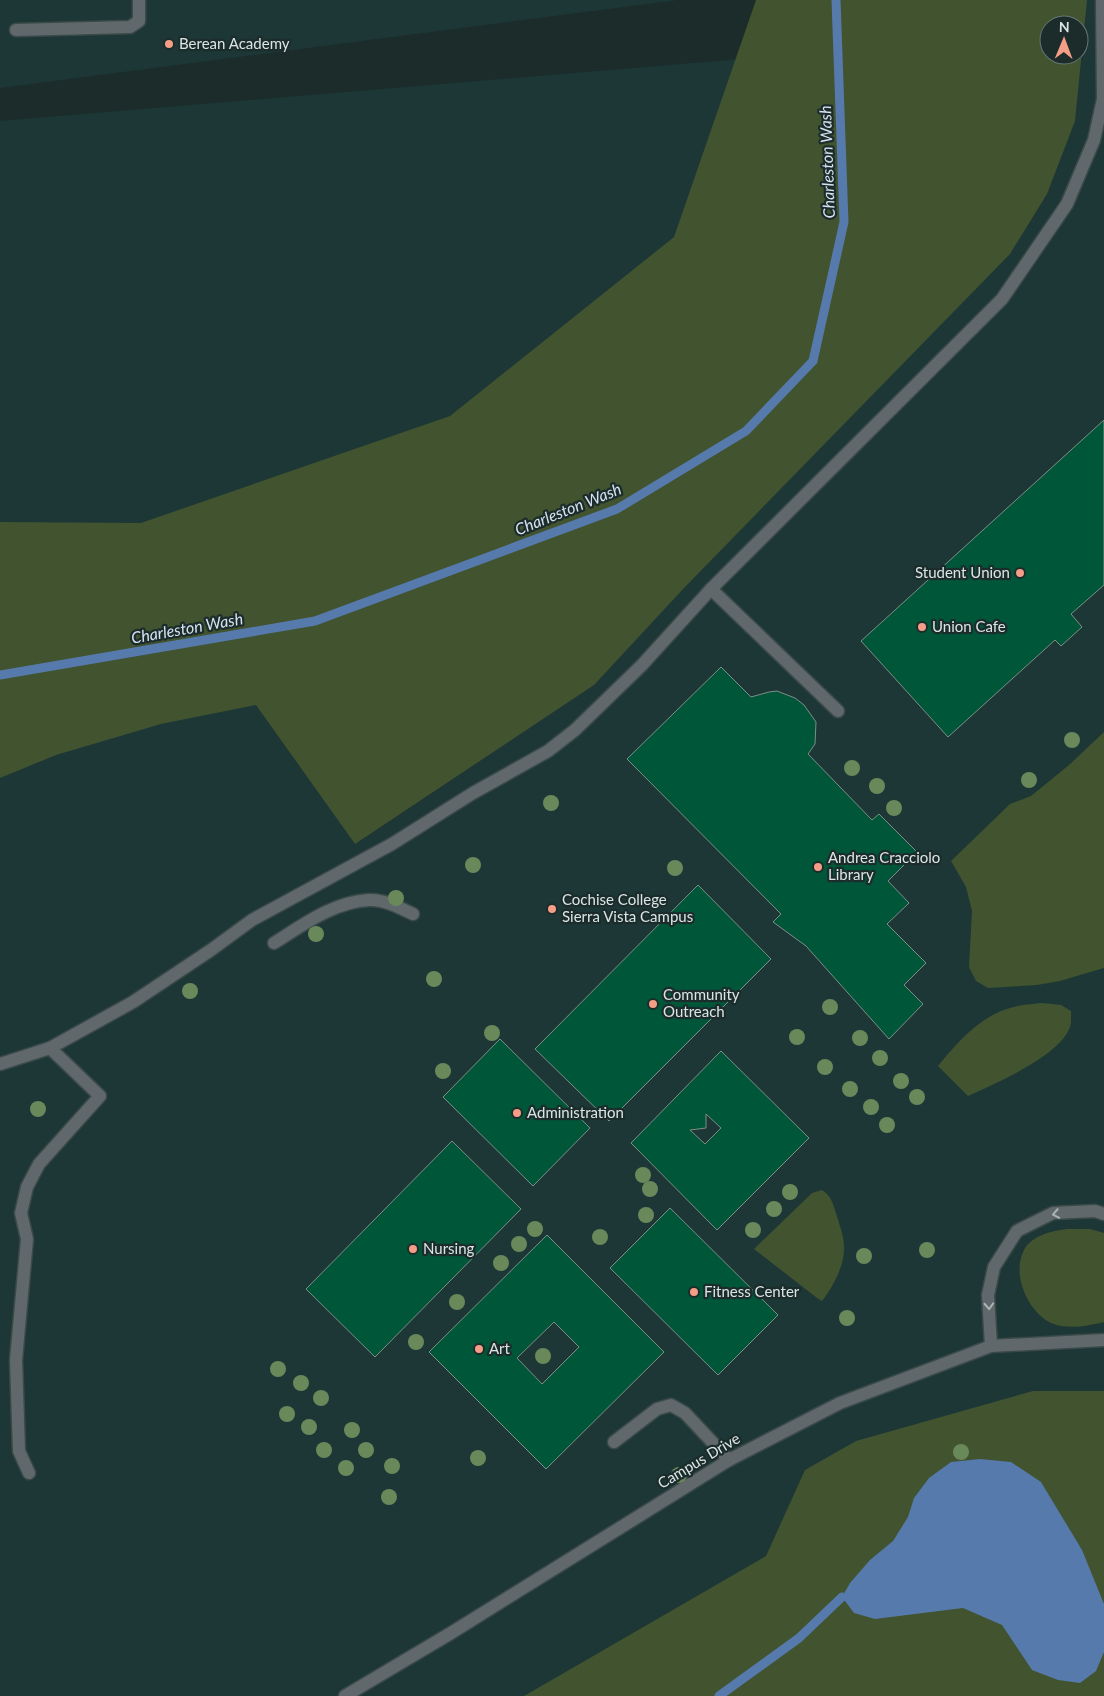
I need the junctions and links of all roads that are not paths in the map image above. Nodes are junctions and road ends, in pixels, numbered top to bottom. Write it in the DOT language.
graph roads {
  1 [pos="139,0"];
  2 [pos="1102,0"];
  3 [pos="16,30"];
  4 [pos="1104,99"];
  5 [pos="711,589"];
  6 [pos="838,711"];
  7 [pos="413,914"];
  8 [pos="274,944"];
  9 [pos="50,1048"];
  10 [pos="0,1064"];
  11 [pos="1104,1214"];
  12 [pos="1104,1340"];
  13 [pos="991,1346"];
  14 [pos="614,1442"];
  15 [pos="729,1460"];
  16 [pos="30,1473"];
  17 [pos="345,1696"];
  1 -- 3 [label="street"];
  2 -- 4 [label="street"];
  4 -- 5 [label="street"];
  5 -- 6 [label="street"];
  5 -- 9 [label="street"];
  7 -- 8 [label="street"];
  9 -- 10 [label="street"];
  9 -- 16 [label="street"];
  11 -- 13 [label="street, one-way"];
  12 -- 13 [label="street, Campus Drive"];
  13 -- 15 [label="street, Campus Drive"];
  14 -- 15 [label="street"];
  15 -- 17 [label="street, Campus Drive"];
}
